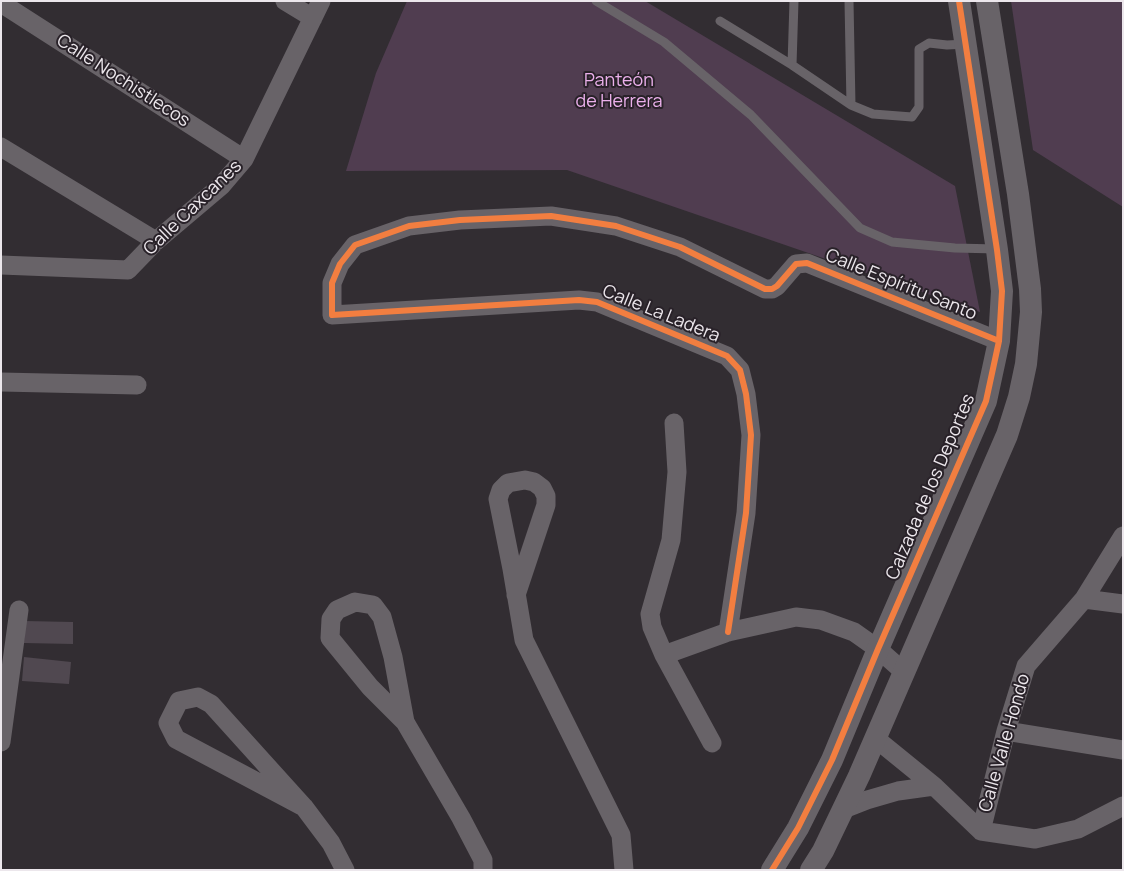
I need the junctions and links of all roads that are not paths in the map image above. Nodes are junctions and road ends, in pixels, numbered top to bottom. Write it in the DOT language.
graph roads {
  1 [pos="285,1"];
  2 [pos="321,1"];
  3 [pos="596,1"];
  4 [pos="794,1"];
  5 [pos="849,1"];
  6 [pos="959,1"];
  7 [pos="987,1"];
  8 [pos="1,3"];
  9 [pos="313,18"];
  10 [pos="720,21"];
  11 [pos="967,44"];
  12 [pos="792,64"];
  13 [pos="851,105"];
  14 [pos="1,147"];
  15 [pos="244,159"];
  16 [pos="156,242"];
  17 [pos="997,250"];
  18 [pos="1,264"];
  19 [pos="332,315"];
  20 [pos="999,341"];
  21 [pos="1,382"];
  22 [pos="137,385"];
  23 [pos="674,423"];
  24 [pos="1123,536"];
  25 [pos="516,595"];
  26 [pos="1084,599"];
  27 [pos="1123,604"];
  28 [pos="19,610"];
  29 [pos="728,632"];
  30 [pos="878,649"];
  31 [pos="664,655"];
  32 [pos="904,672"];
  33 [pos="405,722"];
  34 [pos="1006,731"];
  35 [pos="875,738"];
  36 [pos="1,742"];
  37 [pos="712,743"];
  38 [pos="1123,750"];
  39 [pos="832,760"];
  40 [pos="859,776"];
  41 [pos="934,786"];
  42 [pos="1123,806"];
  43 [pos="304,807"];
  44 [pos="844,809"];
  45 [pos="981,831"];
  46 [pos="345,870"];
  47 [pos="483,870"];
  48 [pos="624,870"];
  49 [pos="772,870"];
  50 [pos="811,870"];
  1 -- 9 [label="street"];
  2 -- 9 [label="street, Calle Caxcanes"];
  3 -- 17 [label="lane"];
  4 -- 12 [label="lane"];
  5 -- 13 [label="lane"];
  6 -- 11 [label="street, Calzada de los Deportes"];
  7 -- 32 [label="street"];
  8 -- 15 [label="street, Calle Nochistlecos"];
  9 -- 15 [label="street, Calle Caxcanes"];
  10 -- 12 [label="lane"];
  11 -- 13 [label="lane"];
  11 -- 17 [label="street, Calzada de los Deportes"];
  12 -- 13 [label="lane"];
  14 -- 16 [label="street"];
  15 -- 16 [label="street, Calle Caxcanes"];
  16 -- 18 [label="street, Calle Caxcanes"];
  17 -- 20 [label="street, Calzada de los Deportes"];
  19 -- 20 [label="street, Calle Espíritu Santo"];
  19 -- 29 [label="street, Calle La Ladera"];
  20 -- 30 [label="street, Calzada de los Deportes"];
  21 -- 22 [label="street"];
  23 -- 31 [label="street"];
  24 -- 26 [label="street, Calle Valle Hondo"];
  25 -- 25 [label="street"];
  25 -- 48 [label="street"];
  26 -- 27 [label="street"];
  26 -- 34 [label="street, Calle Valle Hondo"];
  28 -- 36 [label="street"];
  29 -- 30 [label="street"];
  29 -- 31 [label="street"];
  30 -- 32 [label="street"];
  30 -- 39 [label="street, Calzada de los Deportes"];
  31 -- 37 [label="street"];
  32 -- 35 [label="street"];
  33 -- 33 [label="street"];
  33 -- 47 [label="street"];
  34 -- 38 [label="street"];
  34 -- 45 [label="street, Calle Valle Hondo"];
  35 -- 40 [label="street"];
  35 -- 41 [label="street"];
  39 -- 40 [label="street"];
  39 -- 49 [label="street, Calzada de los Deportes"];
  40 -- 44 [label="street"];
  41 -- 44 [label="street"];
  41 -- 45 [label="street"];
  42 -- 45 [label="street"];
  43 -- 43 [label="street"];
  43 -- 46 [label="street"];
  44 -- 50 [label="street"];
}
